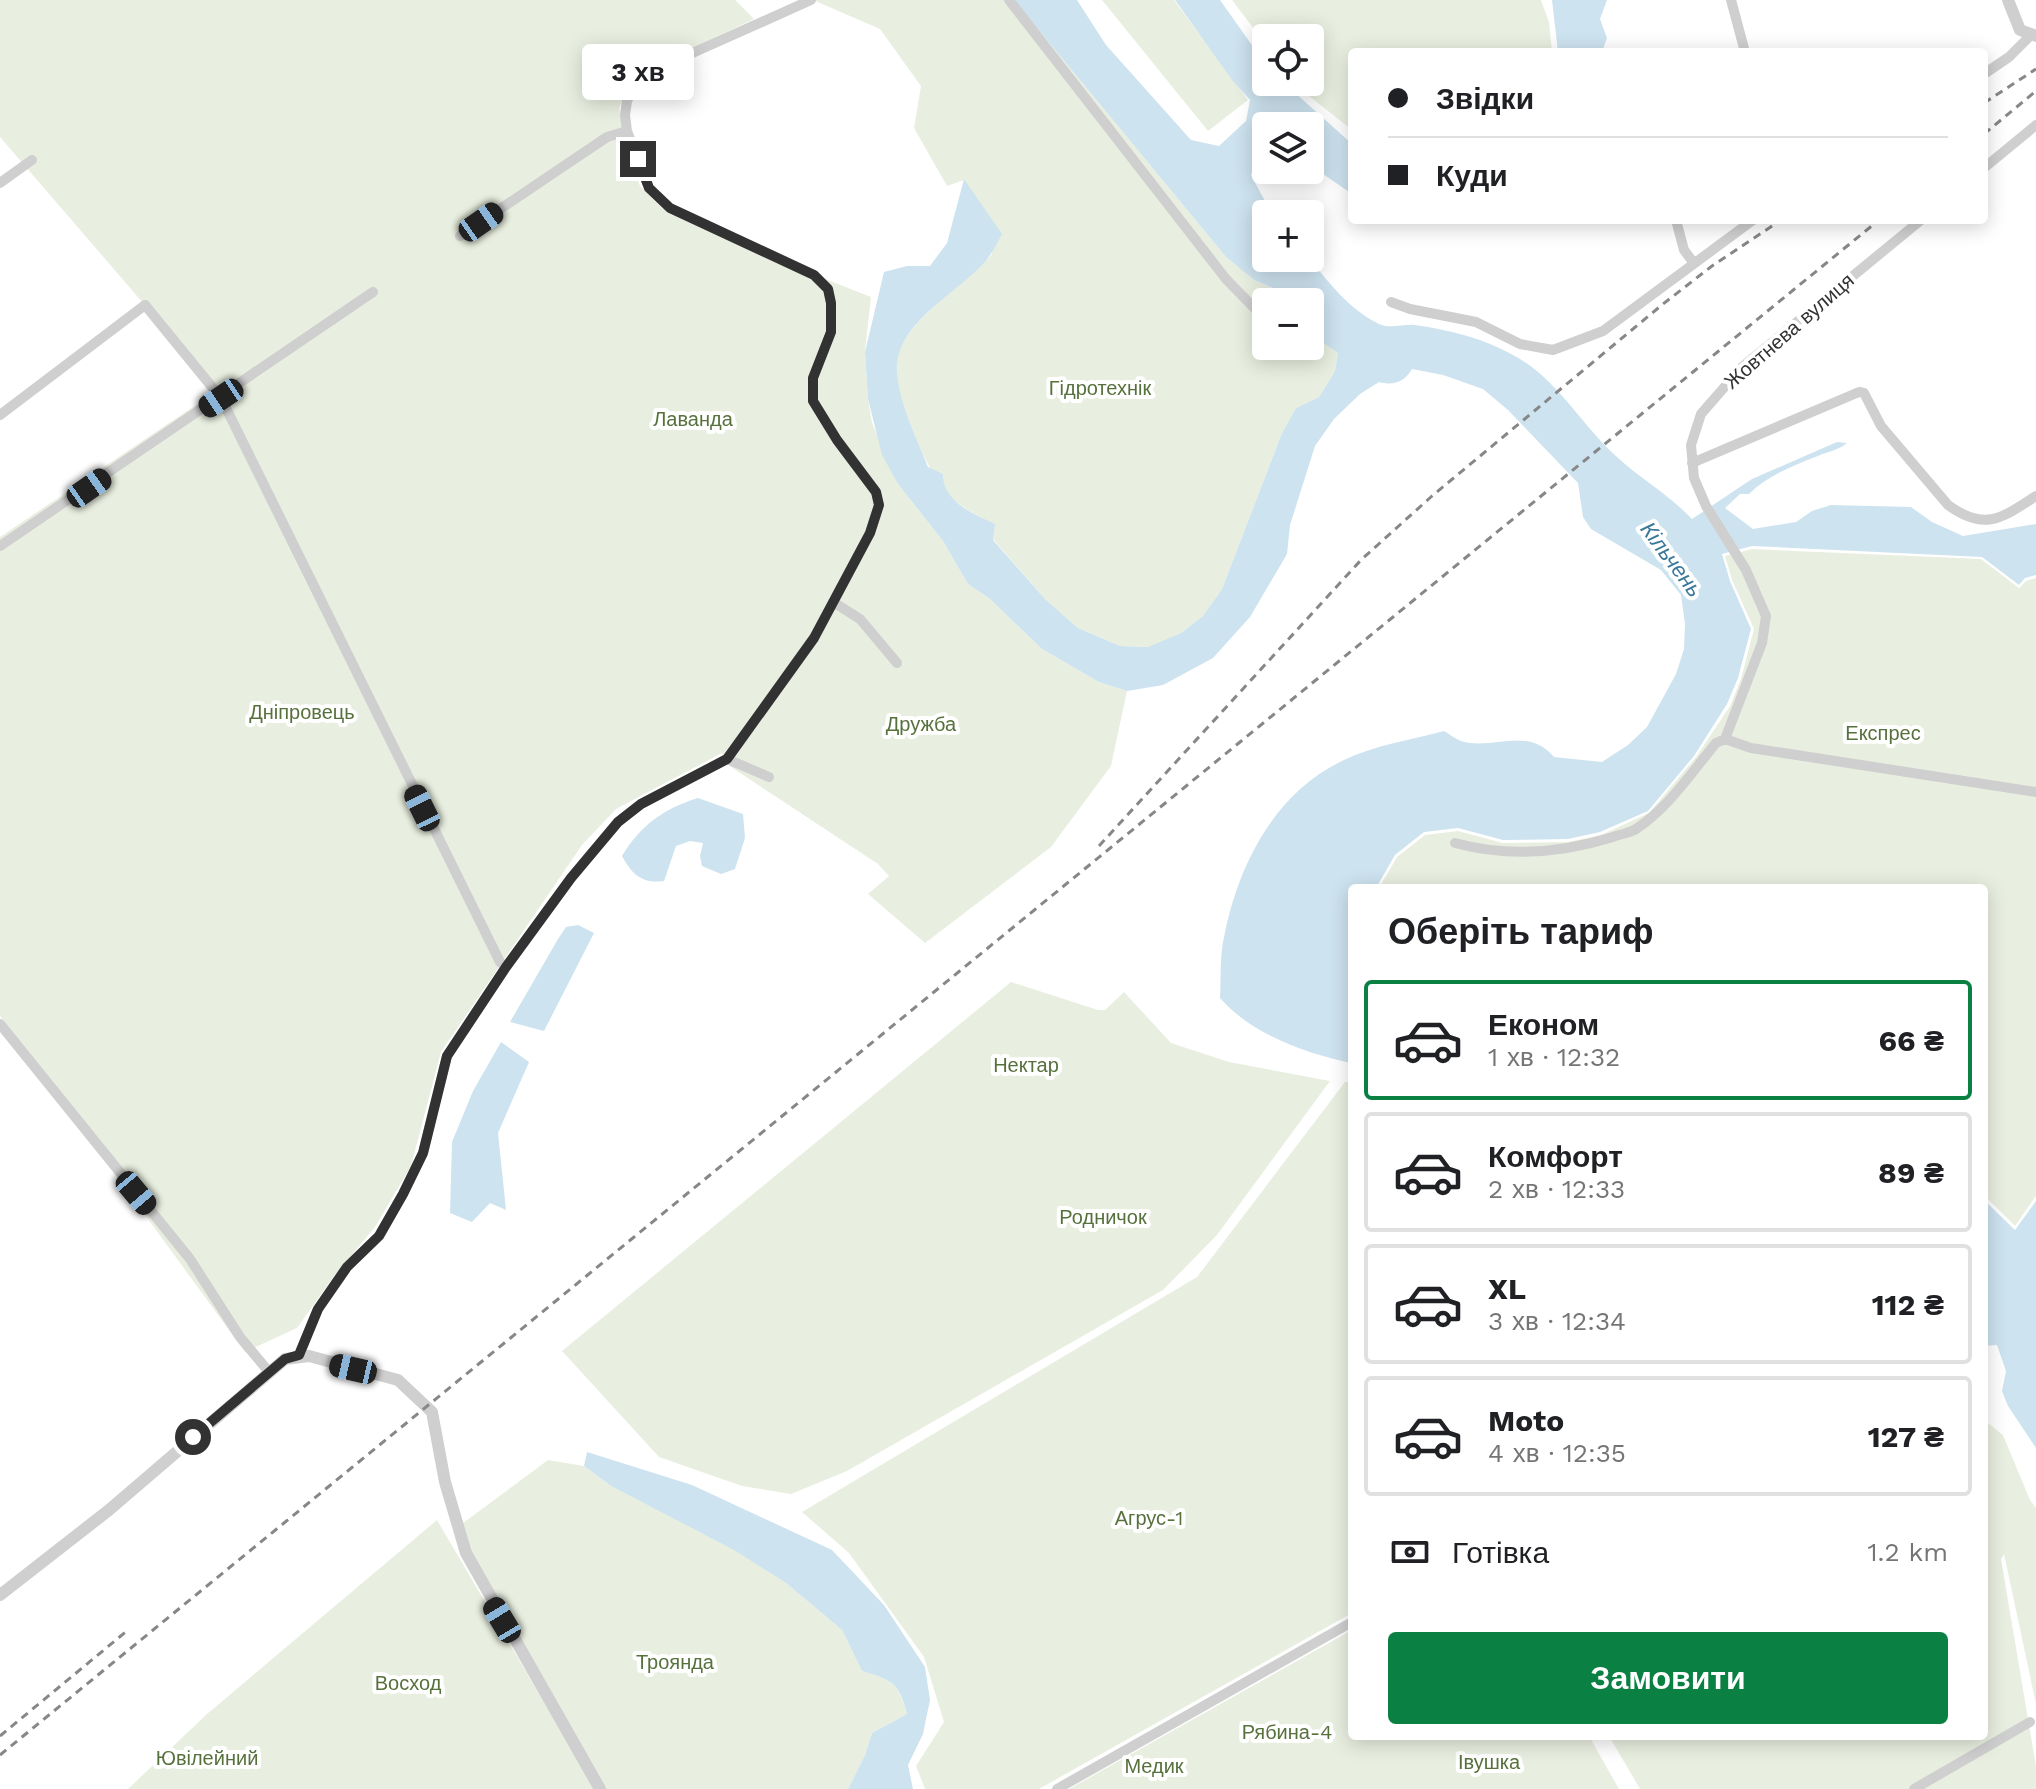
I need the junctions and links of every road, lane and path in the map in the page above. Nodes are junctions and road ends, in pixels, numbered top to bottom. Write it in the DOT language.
graph roads {
  1 [pos="811,0"];
  2 [pos="1009,0"];
  3 [pos="1731,0"];
  4 [pos="2008,0"];
  5 [pos="2033,36"];
  6 [pos="1744,48"];
  7 [pos="1988,71"];
  8 [pos="2036,125"];
  9 [pos="627,131"];
  10 [pos="32,160"];
  11 [pos="1988,165"];
  12 [pos="0,183"];
  13 [pos="1677,224"];
  14 [pos="1747,224"];
  15 [pos="1916,224"];
  16 [pos="460,236"];
  17 [pos="1693,262"];
  18 [pos="373,292"];
  19 [pos="1391,302"];
  20 [pos="1252,306"];
  21 [pos="221,398"];
  22 [pos="0,415"];
  23 [pos="1692,463"];
  24 [pos="2036,496"];
  25 [pos="0,546"];
  26 [pos="833,602"];
  27 [pos="897,663"];
  28 [pos="1725,739"];
  29 [pos="727,759"];
  30 [pos="769,777"];
  31 [pos="2036,792"];
  32 [pos="1455,843"];
  33 [pos="506,967"];
  34 [pos="0,1024"];
  35 [pos="299,1355"];
  36 [pos="269,1372"];
  37 [pos="0,1595"];
  38 [pos="1348,1624"];
  39 [pos="2030,1722"];
  40 [pos="600,1789"];
  41 [pos="1057,1789"];
  42 [pos="1914,1789"];
  1 -- 9 [label="street"];
  2 -- 20 [label="street"];
  3 -- 6 [label="street"];
  4 -- 5 [label="street"];
  5 -- 7 [label="street"];
  8 -- 11 [label="street"];
  9 -- 16 [label="street"];
  9 -- 26 [label="street"];
  10 -- 12 [label="street"];
  13 -- 17 [label="street"];
  14 -- 17 [label="street"];
  15 -- 23 [label="street, Жовтнева вулиця"];
  17 -- 19 [label="street"];
  18 -- 21 [label="street"];
  21 -- 22 [label="street"];
  21 -- 25 [label="street"];
  21 -- 33 [label="street"];
  23 -- 24 [label="street"];
  23 -- 28 [label="street"];
  26 -- 27 [label="street"];
  26 -- 29 [label="street"];
  28 -- 31 [label="street"];
  28 -- 32 [label="street"];
  29 -- 30 [label="street"];
  29 -- 33 [label="street"];
  33 -- 35 [label="street"];
  34 -- 36 [label="street"];
  35 -- 36 [label="street"];
  35 -- 40 [label="street"];
  36 -- 37 [label="street"];
  38 -- 41 [label="street"];
  39 -- 42 [label="street"];
}
